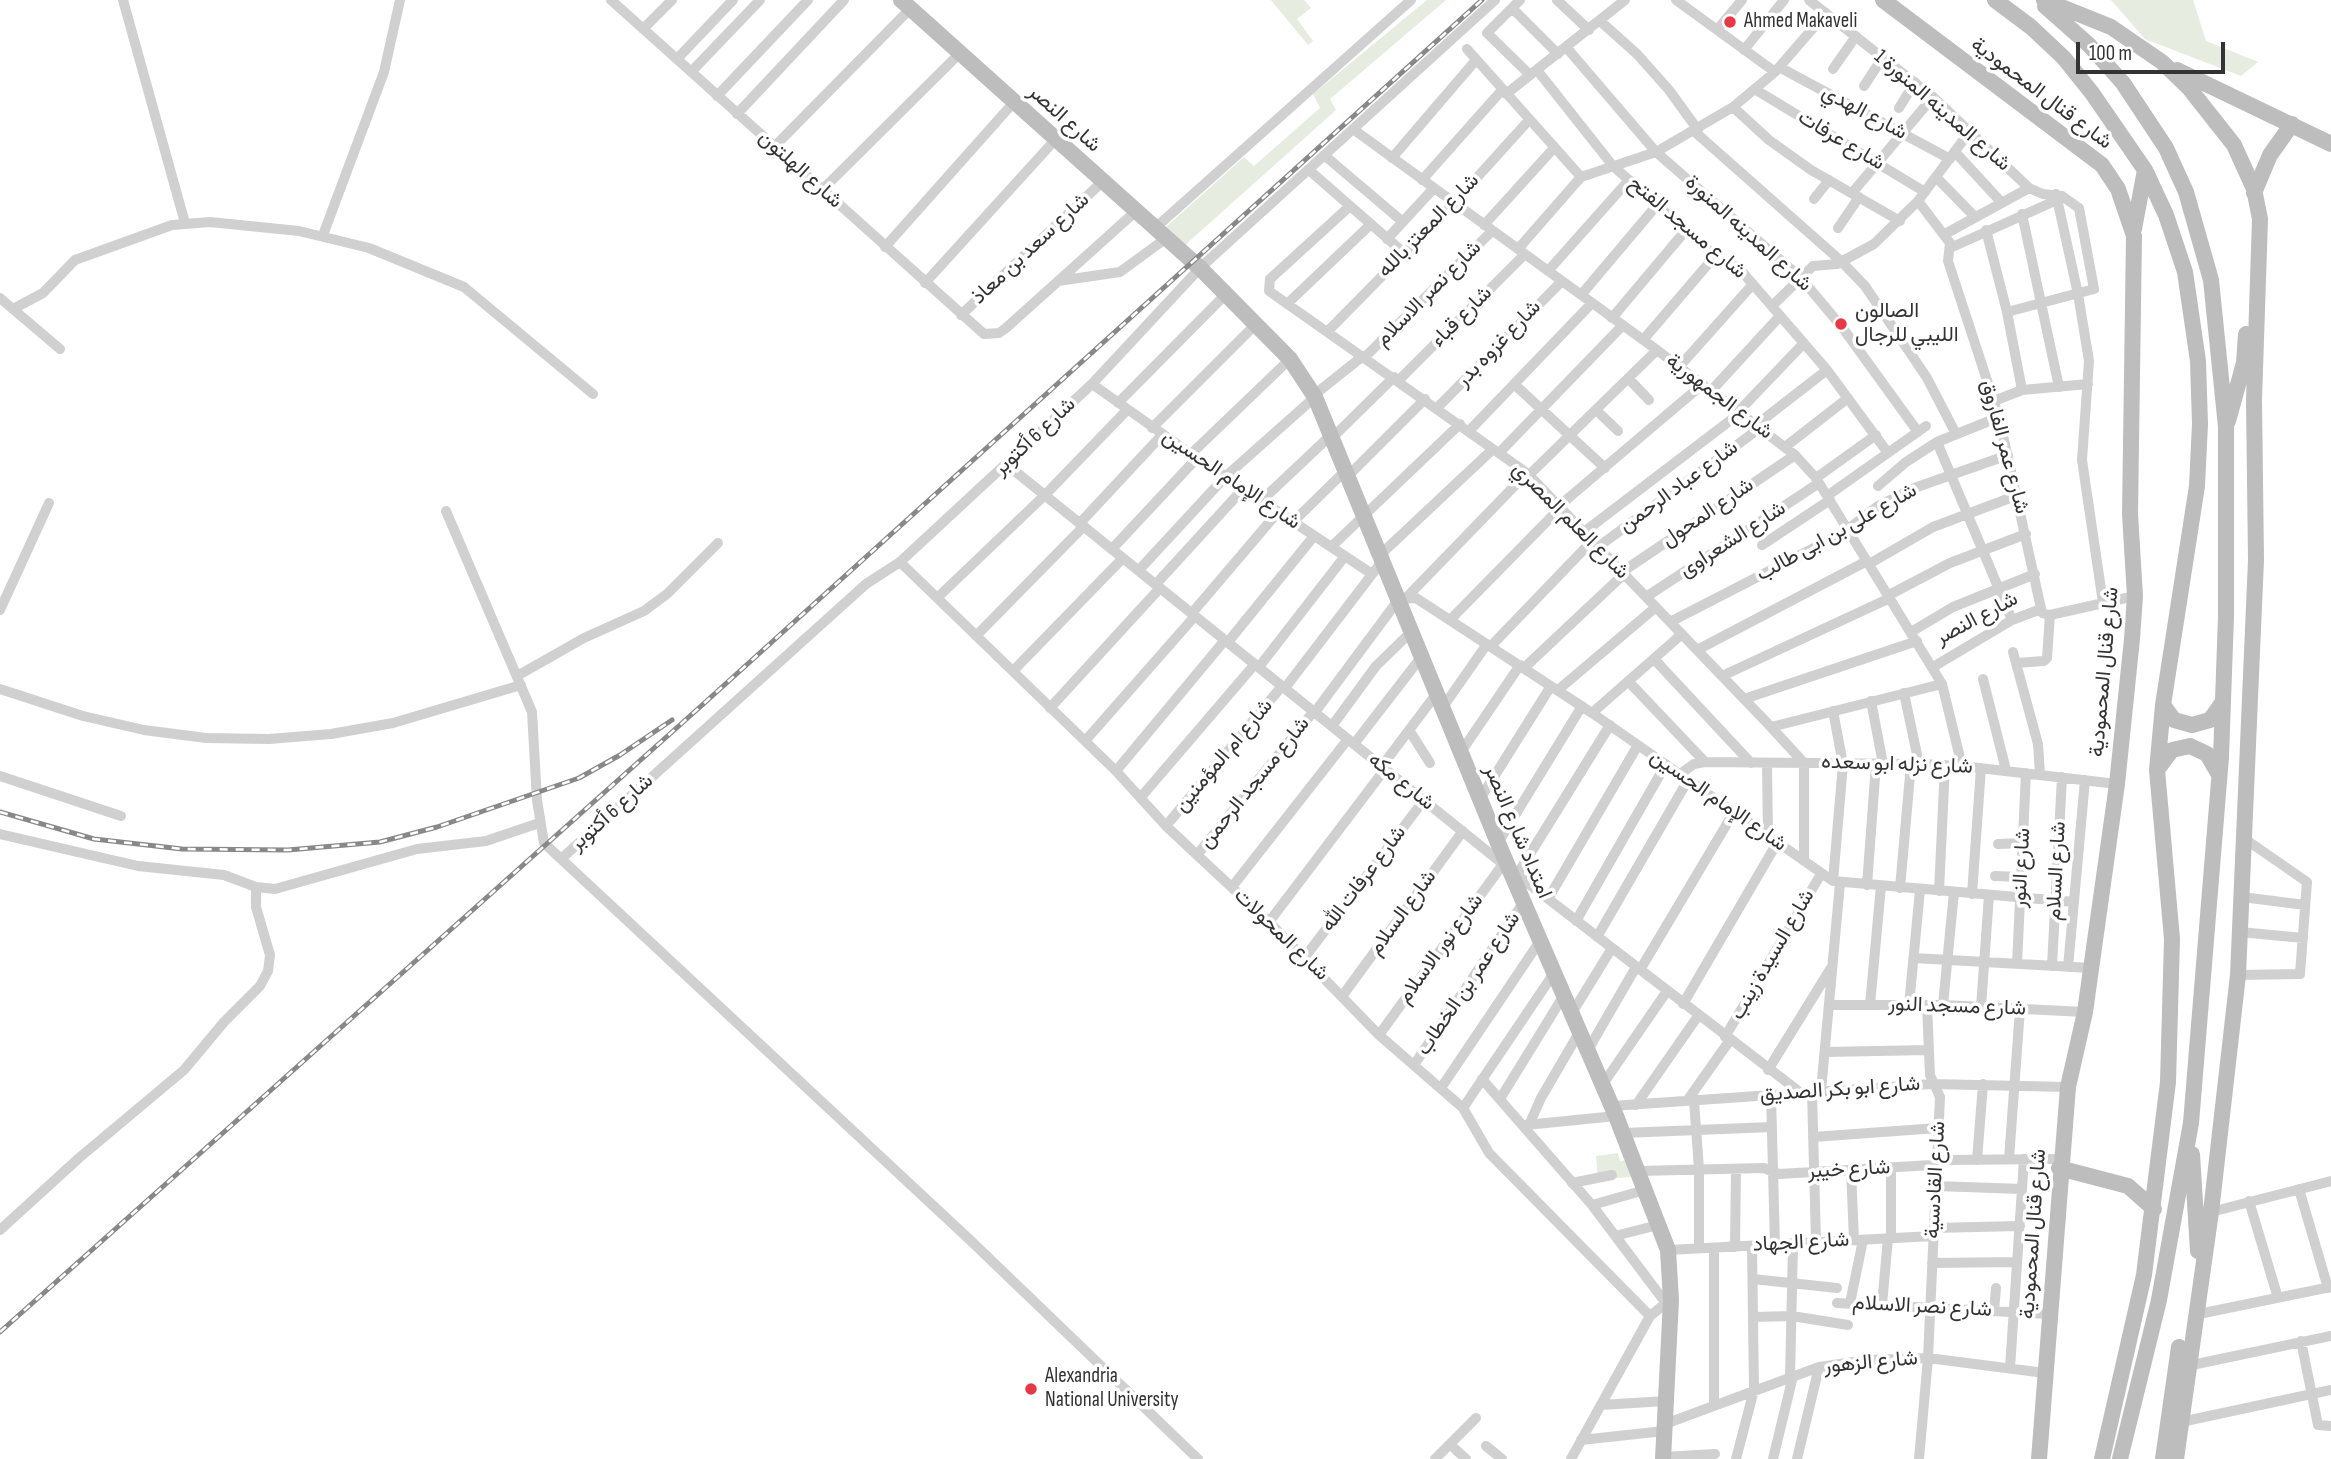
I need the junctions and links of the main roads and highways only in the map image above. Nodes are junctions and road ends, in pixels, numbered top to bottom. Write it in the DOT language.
graph roads {
  1 [pos="1883,0"];
  2 [pos="1995,0"];
  3 [pos="2038,0"];
  4 [pos="2043,0"];
  5 [pos="906,4"];
  6 [pos="2162,62"];
  7 [pos="2292,124"];
  8 [pos="2331,144"];
  9 [pos="2145,170"];
  10 [pos="2254,189"];
  11 [pos="2133,232"];
  12 [pos="1200,268"];
  13 [pos="2227,427"];
  14 [pos="2223,699"];
  15 [pos="2163,705"];
  16 [pos="2157,769"];
  17 [pos="2219,775"];
  18 [pos="2191,1123"];
  19 [pos="2060,1164"];
  20 [pos="2154,1209"];
  21 [pos="2199,1276"];
  22 [pos="1663,1458"];
  23 [pos="2039,1459"];
  24 [pos="2101,1459"];
  25 [pos="2120,1459"];
  26 [pos="2163,1459"];
  27 [pos="2176,1459"];
  1 -- 11 [label="main road, شارع قنال المحمودية"];
  2 -- 9 [label="main road, شارع قنال المحمودية"];
  3 -- 13 [label="main road"];
  4 -- 6 [label="main road"];
  5 -- 12 [label="main road, شارع النصر"];
  6 -- 7 [label="main road"];
  6 -- 10 [label="main road"];
  7 -- 8 [label="main road"];
  7 -- 10 [label="main road"];
  9 -- 11 [label="main road"];
  9 -- 15 [label="main road, شارع قنال المحمودية"];
  10 -- 13 [label="main road"];
  10 -- 21 [label="main road"];
  11 -- 19 [label="main road, شارع قنال المحمودية"];
  12 -- 22 [label="main road, امتداد شارع النصر"];
  13 -- 14 [label="main road"];
  14 -- 15 [label="main road"];
  14 -- 17 [label="main road"];
  15 -- 16 [label="main road, شارع قنال المحمودية"];
  16 -- 17 [label="main road"];
  16 -- 20 [label="main road, شارع قنال المحمودية"];
  17 -- 18 [label="main road"];
  18 -- 21 [label="main road"];
  18 -- 25 [label="main road"];
  19 -- 20 [label="main road"];
  19 -- 23 [label="main road, شارع قنال المحمودية"];
  20 -- 24 [label="main road, شارع قنال المحمودية"];
  21 -- 26 [label="main road"];
  21 -- 27 [label="main road"];
}
